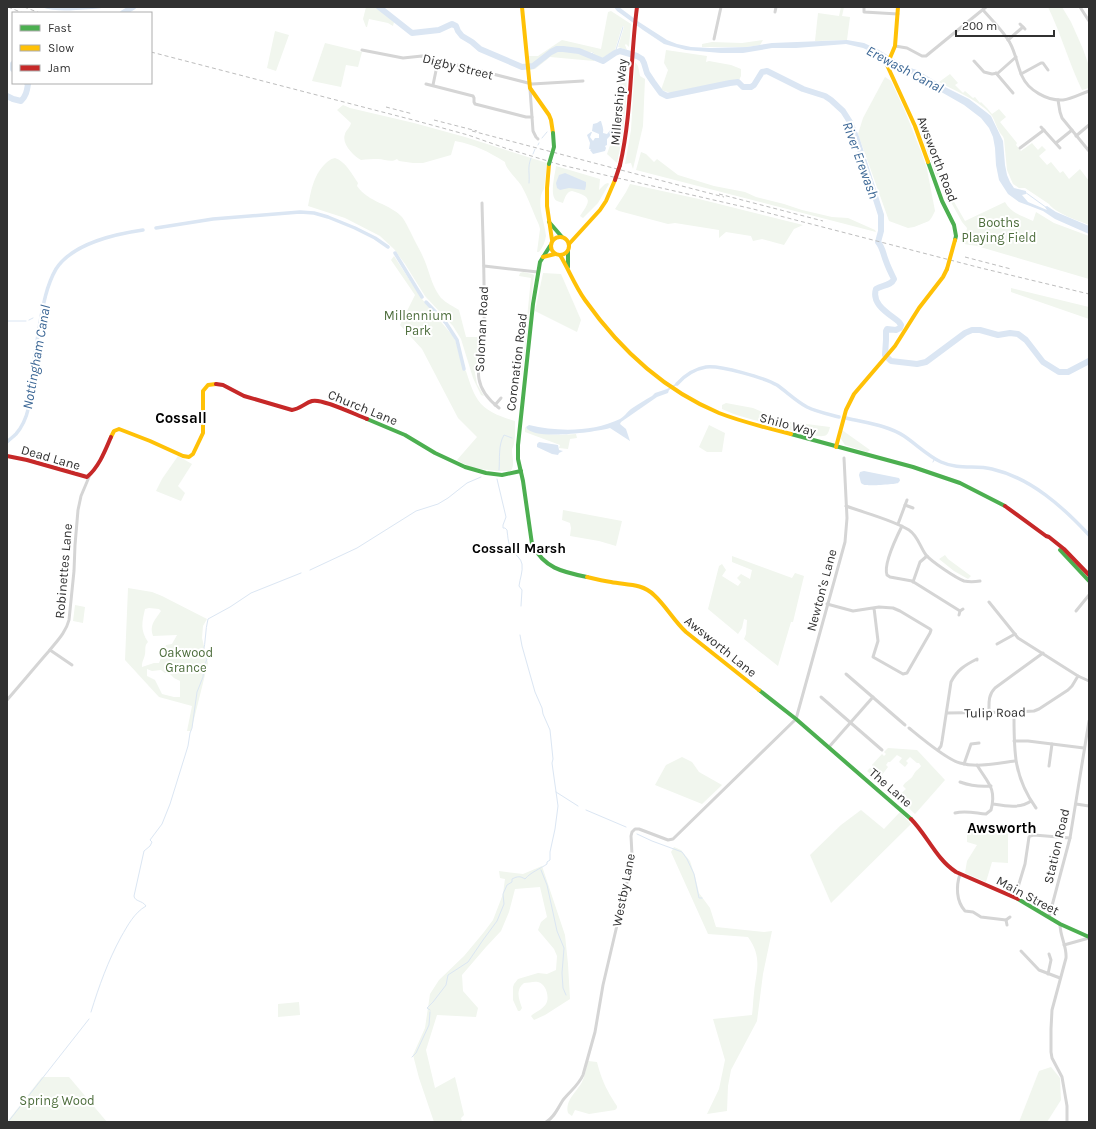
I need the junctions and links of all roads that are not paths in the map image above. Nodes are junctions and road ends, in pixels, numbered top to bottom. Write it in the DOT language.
graph roads {
  1 [pos="522,7"];
  2 [pos="637,7"];
  3 [pos="721,7"];
  4 [pos="776,7"];
  5 [pos="864,7"];
  6 [pos="898,7"];
  7 [pos="1080,7"];
  8 [pos="984,8"];
  9 [pos="775,12"];
  10 [pos="898,14"];
  11 [pos="1089,21"];
  12 [pos="1020,24"];
  13 [pos="714,39"];
  14 [pos="1008,40"];
  15 [pos="895,46"];
  16 [pos="362,50"];
  17 [pos="1016,57"];
  18 [pos="438,61"];
  19 [pos="974,61"];
  20 [pos="1048,67"];
  21 [pos="996,73"];
  22 [pos="1021,74"];
  23 [pos="584,81"];
  24 [pos="426,84"];
  25 [pos="433,86"];
  26 [pos="530,86"];
  27 [pos="1089,91"];
  28 [pos="1013,93"];
  29 [pos="1058,100"];
  30 [pos="532,116"];
  31 [pos="1041,126"];
  32 [pos="1089,126"];
  33 [pos="1044,130"];
  34 [pos="1072,130"];
  35 [pos="1076,136"];
  36 [pos="538,139"];
  37 [pos="1056,143"];
  38 [pos="1020,148"];
  39 [pos="1060,148"];
  40 [pos="1089,151"];
  41 [pos="482,202"];
  42 [pos="548,220"];
  43 [pos="578,233"];
  44 [pos="563,237"];
  45 [pos="552,240"];
  46 [pos="569,244"];
  47 [pos="550,246"];
  48 [pos="568,251"];
  49 [pos="558,255"];
  50 [pos="543,257"];
  51 [pos="484,266"];
  52 [pos="568,269"];
  53 [pos="538,272"];
  54 [pos="501,398"];
  55 [pos="495,405"];
  56 [pos="499,408"];
  57 [pos="116,430"];
  58 [pos="836,447"];
  59 [pos="7,456"];
  60 [pos="844,458"];
  61 [pos="838,464"];
  62 [pos="844,464"];
  63 [pos="521,471"];
  64 [pos="89,477"];
  65 [pos="907,500"];
  66 [pos="905,505"];
  67 [pos="846,506"];
  68 [pos="913,508"];
  69 [pos="898,524"];
  70 [pos="902,526"];
  71 [pos="1046,536"];
  72 [pos="927,556"];
  73 [pos="1089,575"];
  74 [pos="980,581"];
  75 [pos="1089,581"];
  76 [pos="913,582"];
  77 [pos="1089,595"];
  78 [pos="1088,599"];
  79 [pos="988,602"];
  80 [pos="827,604"];
  81 [pos="874,608"];
  82 [pos="1076,611"];
  83 [pos="961,612"];
  84 [pos="1015,634"];
  85 [pos="997,644"];
  86 [pos="50,650"];
  87 [pos="1043,653"];
  88 [pos="977,660"];
  89 [pos="72,665"];
  90 [pos="846,674"];
  91 [pos="1078,676"];
  92 [pos="1089,681"];
  93 [pos="822,697"];
  94 [pos="873,697"];
  95 [pos="7,700"];
  96 [pos="989,712"];
  97 [pos="1014,712"];
  98 [pos="947,713"];
  99 [pos="796,719"];
  100 [pos="1089,721"];
  101 [pos="851,722"];
  102 [pos="905,725"];
  103 [pos="909,728"];
  104 [pos="1014,741"];
  105 [pos="979,743"];
  106 [pos="1052,744"];
  107 [pos="829,747"];
  108 [pos="1084,748"];
  109 [pos="882,750"];
  110 [pos="938,750"];
  111 [pos="1016,761"];
  112 [pos="964,764"];
  113 [pos="977,765"];
  114 [pos="1049,766"];
  115 [pos="964,778"];
  116 [pos="991,786"];
  117 [pos="1037,800"];
  118 [pos="1032,802"];
  119 [pos="993,804"];
  120 [pos="1076,804"];
  121 [pos="1089,806"];
  122 [pos="1036,808"];
  123 [pos="955,813"];
  124 [pos="1070,838"];
  125 [pos="960,874"];
  126 [pos="966,876"];
  127 [pos="1015,897"];
  128 [pos="1010,917"];
  129 [pos="1049,917"];
  130 [pos="1006,920"];
  131 [pos="1060,924"];
  132 [pos="1007,925"];
  133 [pos="1089,938"];
  134 [pos="1064,945"];
  135 [pos="1020,951"];
  136 [pos="1049,954"];
  137 [pos="1048,974"];
  138 [pos="1060,978"];
  139 [pos="546,1122"];
  140 [pos="1067,1122"];
  1 -- 26 [label="street"];
  2 -- 43 [label="street, Millership Way, bridge"];
  3 -- 13 [label="street"];
  4 -- 9 [label="street"];
  5 -- 10 [label="street"];
  6 -- 10 [label="street, Awsworth Road"];
  7 -- 11 [label="street"];
  8 -- 14 [label="street"];
  8 -- 15 [label="street"];
  10 -- 15 [label="street, Awsworth Road"];
  12 -- 14 [label="street"];
  14 -- 17 [label="street"];
  15 -- 58 [label="street, Awsworth Road, bridge"];
  16 -- 18 [label="street, Digby Street"];
  17 -- 21 [label="street"];
  17 -- 22 [label="street"];
  18 -- 25 [label="street"];
  18 -- 26 [label="street, Digby Street"];
  19 -- 21 [label="street"];
  20 -- 22 [label="street"];
  21 -- 28 [label="street"];
  22 -- 29 [label="street"];
  23 -- 26 [label="street, Digby Street"];
  24 -- 25 [label="street"];
  25 -- 30 [label="street"];
  26 -- 30 [label="street"];
  26 -- 42 [label="street, bridge"];
  27 -- 29 [label="street"];
  29 -- 34 [label="street"];
  30 -- 36 [label="street"];
  31 -- 33 [label="street"];
  32 -- 35 [label="street"];
  33 -- 37 [label="street"];
  33 -- 38 [label="street"];
  34 -- 35 [label="street"];
  34 -- 37 [label="street"];
  35 -- 40 [label="street"];
  37 -- 39 [label="street"];
  41 -- 51 [label="street, Soloman Road"];
  42 -- 44 [label="street"];
  42 -- 45 [label="street"];
  43 -- 44 [label="street, Millership Way"];
  43 -- 46 [label="street, Millership Way"];
  44 -- 45 [label="street"];
  44 -- 46 [label="street"];
  45 -- 47 [label="street"];
  46 -- 48 [label="street"];
  47 -- 49 [label="street"];
  47 -- 50 [label="street, Coronation Road"];
  48 -- 49 [label="street"];
  48 -- 52 [label="street, Shilo Way"];
  49 -- 50 [label="street"];
  49 -- 52 [label="street, Shilo Way"];
  50 -- 53 [label="street, Coronation Road"];
  51 -- 53 [label="street"];
  51 -- 55 [label="street, Soloman Road"];
  52 -- 58 [label="street, Shilo Way"];
  53 -- 63 [label="street, Coronation Road"];
  54 -- 55 [label="street"];
  55 -- 56 [label="street, Soloman Road"];
  57 -- 63 [label="street, Church Lane"];
  57 -- 64 [label="street, Robinettes Lane"];
  58 -- 71 [label="street, Shilo Way"];
  59 -- 64 [label="street, Dead Lane"];
  60 -- 62 [label="street, Newton's Lane"];
  61 -- 62 [label="street"];
  62 -- 67 [label="street, Newton's Lane"];
  63 -- 99 [label="street, Awsworth Lane"];
  64 -- 86 [label="street, Robinettes Lane"];
  65 -- 66 [label="street"];
  66 -- 68 [label="street"];
  66 -- 69 [label="street"];
  67 -- 69 [label="street"];
  67 -- 80 [label="street, Newton's Lane"];
  69 -- 70 [label="street"];
  70 -- 72 [label="street"];
  70 -- 76 [label="street"];
  71 -- 73 [label="street, Shilo Way"];
  71 -- 75 [label="street, Shilo Way"];
  72 -- 74 [label="street"];
  72 -- 76 [label="street"];
  76 -- 83 [label="street"];
  77 -- 78 [label="street"];
  78 -- 82 [label="street"];
  79 -- 84 [label="street"];
  80 -- 81 [label="street"];
  80 -- 99 [label="street, Newton's Lane"];
  81 -- 81 [label="street"];
  84 -- 85 [label="street"];
  84 -- 87 [label="street"];
  86 -- 89 [label="street"];
  86 -- 95 [label="street, Robinettes Lane"];
  87 -- 91 [label="street"];
  87 -- 96 [label="street"];
  88 -- 98 [label="street"];
  90 -- 94 [label="street"];
  91 -- 92 [label="street"];
  91 -- 97 [label="street, Tulip Road"];
  93 -- 101 [label="street"];
  94 -- 101 [label="street"];
  94 -- 102 [label="street"];
  96 -- 97 [label="street, Tulip Road"];
  96 -- 98 [label="street, Tulip Road"];
  97 -- 104 [label="street"];
  98 -- 110 [label="street"];
  99 -- 107 [label="street, The Lane"];
  99 -- 139 [label="street, Westby Lane"];
  100 -- 108 [label="street, Station Road"];
  101 -- 107 [label="street"];
  101 -- 109 [label="street"];
  103 -- 110 [label="street"];
  104 -- 106 [label="street"];
  104 -- 111 [label="street"];
  105 -- 112 [label="street"];
  106 -- 108 [label="street"];
  106 -- 114 [label="street"];
  107 -- 125 [label="street, The Lane"];
  108 -- 120 [label="street, Station Road"];
  110 -- 112 [label="street"];
  111 -- 113 [label="street"];
  111 -- 118 [label="street"];
  112 -- 113 [label="street"];
  113 -- 116 [label="street"];
  115 -- 116 [label="street"];
  116 -- 119 [label="street"];
  117 -- 118 [label="street"];
  118 -- 119 [label="street"];
  118 -- 122 [label="street"];
  119 -- 123 [label="street"];
  120 -- 121 [label="street"];
  120 -- 124 [label="street, Station Road"];
  124 -- 127 [label="street"];
  124 -- 129 [label="street, Station Road"];
  125 -- 126 [label="street, The Lane"];
  125 -- 130 [label="street"];
  126 -- 127 [label="street, Main Street"];
  127 -- 129 [label="street, Main Street"];
  128 -- 130 [label="street"];
  129 -- 131 [label="street, Main Street"];
  130 -- 132 [label="street"];
  131 -- 133 [label="street"];
  131 -- 134 [label="street, Main Street"];
  133 -- 134 [label="street"];
  134 -- 138 [label="street, Main Street"];
  135 -- 137 [label="street"];
  136 -- 137 [label="street"];
  137 -- 138 [label="street"];
  138 -- 140 [label="street, Main Street"];
}
